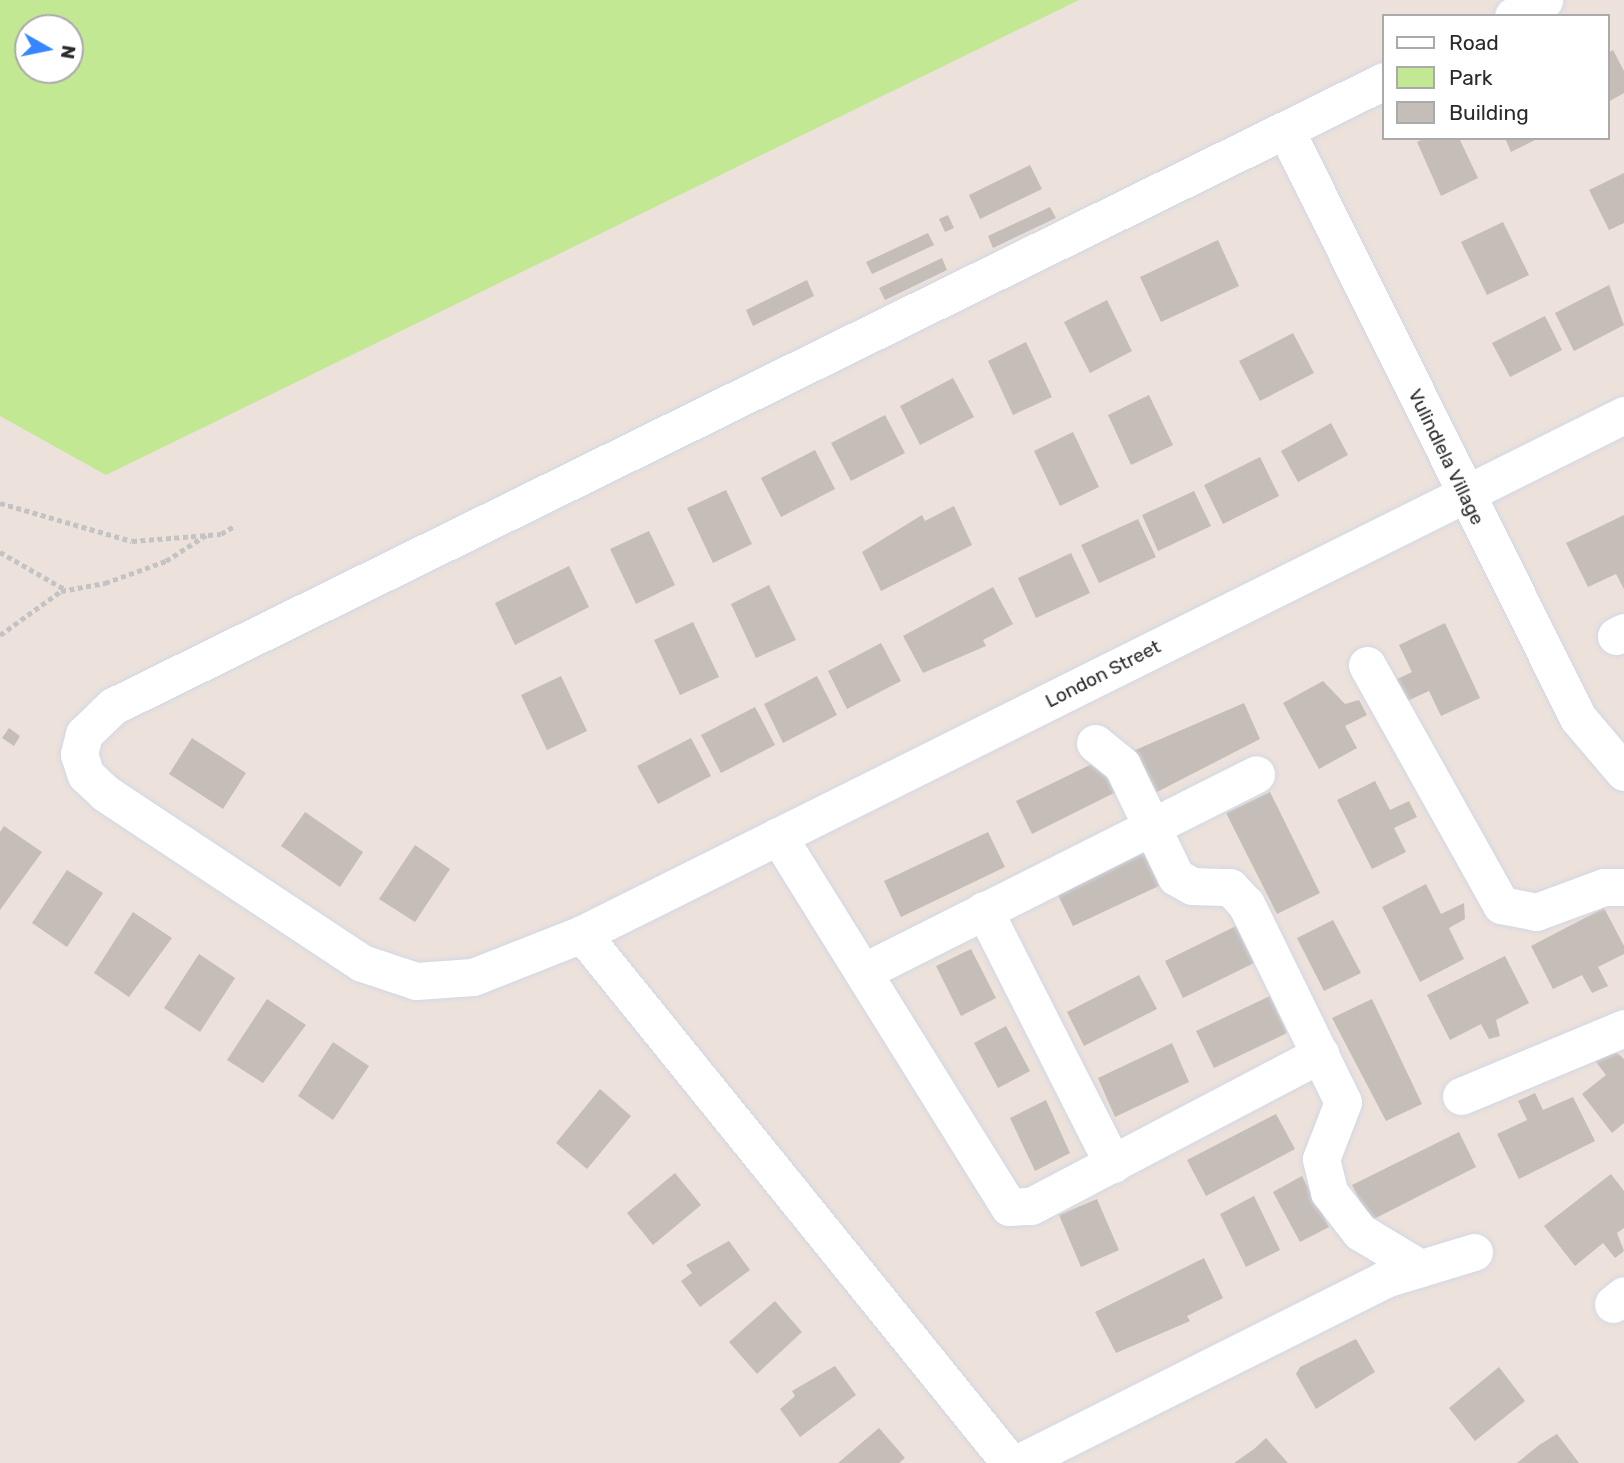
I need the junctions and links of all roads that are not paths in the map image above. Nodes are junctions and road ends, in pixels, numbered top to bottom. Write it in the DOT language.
graph roads {
  1 [pos="1544,0"];
  2 [pos="1517,14"];
  3 [pos="1382,82"];
  4 [pos="1286,131"];
  5 [pos="1624,415"];
  6 [pos="1464,494"];
  7 [pos="1367,665"];
  8 [pos="1095,743"];
  9 [pos="1624,772"];
  10 [pos="1256,774"];
  11 [pos="1150,827"];
  12 [pos="778,836"];
  13 [pos="1624,887"];
  14 [pos="985,910"];
  15 [pos="582,934"];
  16 [pos="863,972"];
  17 [pos="1624,1028"];
  18 [pos="1321,1054"];
  19 [pos="1461,1096"];
  20 [pos="1113,1164"];
  21 [pos="1474,1252"];
  22 [pos="1420,1268"];
  23 [pos="1010,1463"];
  24 [pos="1018,1463"];
  1 -- 2 [label="street"];
  3 -- 4 [label="street, London Street"];
  4 -- 6 [label="street, Vulindlela Village"];
  4 -- 15 [label="street, London Street"];
  5 -- 6 [label="street, London Street"];
  6 -- 9 [label="street, Vulindlela Village"];
  6 -- 12 [label="street, London Street"];
  7 -- 13 [label="street"];
  8 -- 11 [label="street"];
  10 -- 11 [label="street"];
  11 -- 14 [label="street"];
  11 -- 18 [label="street"];
  12 -- 15 [label="street, London Street"];
  12 -- 16 [label="street"];
  14 -- 16 [label="street"];
  14 -- 20 [label="street"];
  15 -- 23 [label="street"];
  16 -- 20 [label="street"];
  17 -- 19 [label="street"];
  18 -- 20 [label="street"];
  18 -- 22 [label="street"];
  21 -- 22 [label="street"];
  22 -- 24 [label="street"];
}
